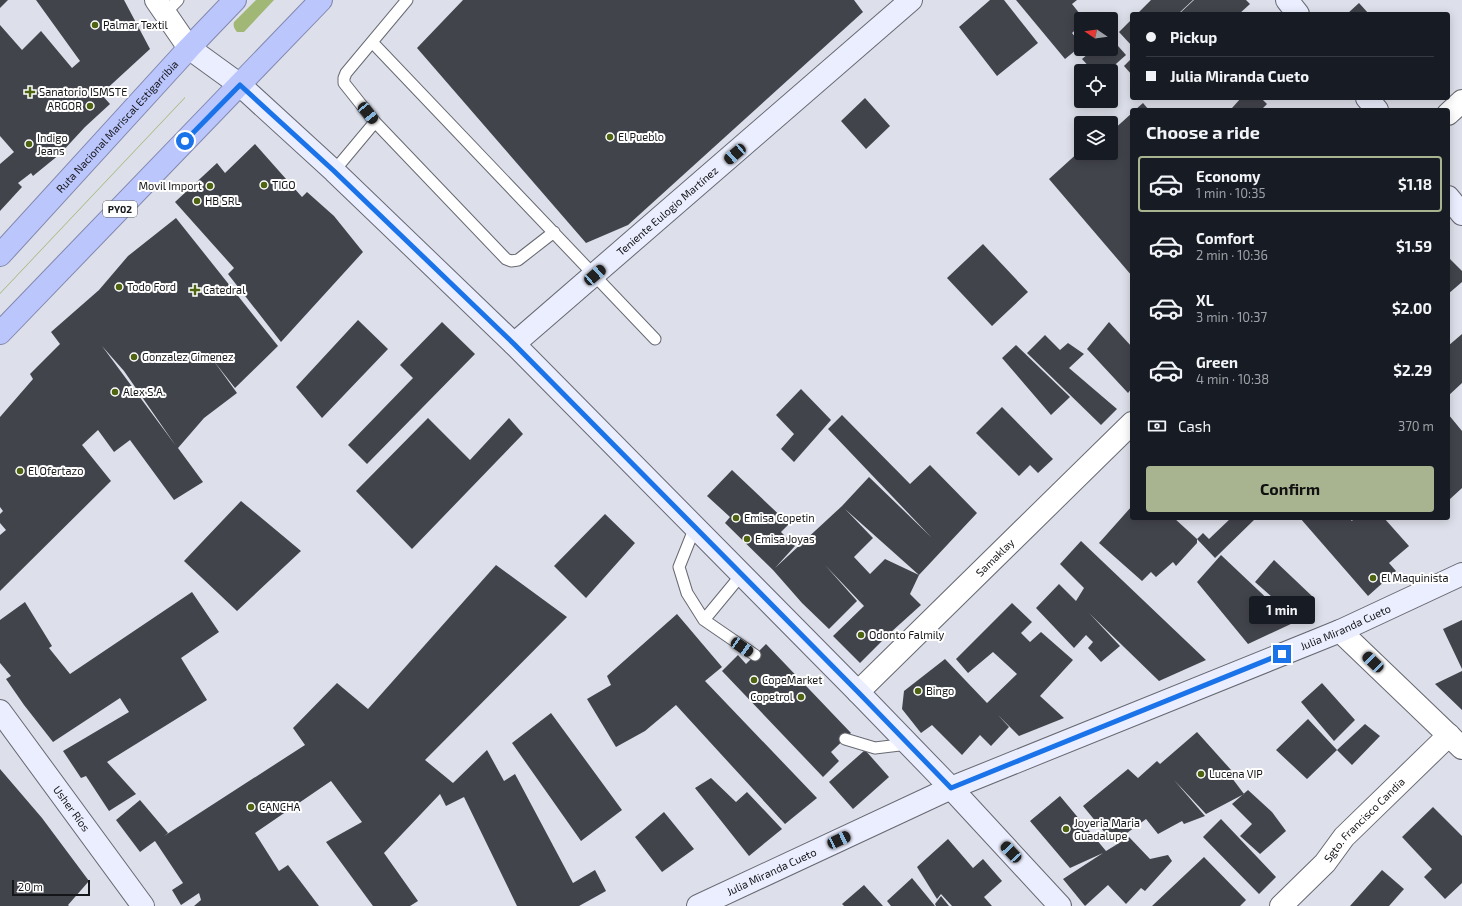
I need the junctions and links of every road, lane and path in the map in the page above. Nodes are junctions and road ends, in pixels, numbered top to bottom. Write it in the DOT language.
graph roads {
  1 [pos="235,0"];
  2 [pos="321,0"];
  3 [pos="407,0"];
  4 [pos="911,0"];
  5 [pos="1286,0"];
  6 [pos="166,4"];
  7 [pos="1296,12"];
  8 [pos="372,42"];
  9 [pos="189,48"];
  10 [pos="240,85"];
  11 [pos="1369,100"];
  12 [pos="1462,101"];
  13 [pos="1375,108"];
  14 [pos="1450,112"];
  15 [pos="375,122"];
  16 [pos="334,171"];
  17 [pos="1450,199"];
  18 [pos="1462,214"];
  19 [pos="554,232"];
  20 [pos="0,255"];
  21 [pos="595,275"];
  22 [pos="0,333"];
  23 [pos="655,338"];
  24 [pos="514,344"];
  25 [pos="1130,425"];
  26 [pos="695,527"];
  27 [pos="742,574"];
  28 [pos="1462,574"];
  29 [pos="704,620"];
  30 [pos="1340,631"];
  31 [pos="755,655"];
  32 [pos="858,692"];
  33 [pos="0,711"];
  34 [pos="845,739"];
  35 [pos="1456,742"];
  36 [pos="908,744"];
  37 [pos="951,788"];
  38 [pos="143,906"];
  39 [pos="698,906"];
  40 [pos="1060,906"];
  41 [pos="1282,906"];
  1 -- 9 [label="highway, Ruta Nacional Mariscal Estigarribia"];
  2 -- 10 [label="highway, PY02"];
  3 -- 8 [label="lane"];
  4 -- 21 [label="main road, Teniente Eulogio Martínez"];
  5 -- 7 [label="main road"];
  6 -- 9 [label="street"];
  8 -- 15 [label="lane"];
  8 -- 19 [label="lane"];
  9 -- 10 [label="main road"];
  9 -- 20 [label="highway, Ruta Nacional Mariscal Estigarribia"];
  10 -- 16 [label="main road"];
  10 -- 22 [label="highway, PY02"];
  11 -- 13 [label="main road"];
  12 -- 14 [label="street"];
  15 -- 16 [label="lane"];
  15 -- 19 [label="lane"];
  16 -- 24 [label="main road"];
  17 -- 18 [label="main road"];
  19 -- 21 [label="lane"];
  21 -- 23 [label="lane"];
  21 -- 24 [label="main road, Teniente Eulogio Martínez"];
  24 -- 26 [label="main road"];
  25 -- 32 [label="street, Samaklay"];
  26 -- 27 [label="main road"];
  26 -- 29 [label="lane"];
  27 -- 29 [label="lane"];
  27 -- 32 [label="main road"];
  28 -- 30 [label="main road, Julia Miranda Cueto"];
  29 -- 31 [label="lane"];
  30 -- 35 [label="street"];
  30 -- 37 [label="main road, Julia Miranda Cueto"];
  32 -- 36 [label="main road"];
  33 -- 38 [label="main road, Usher Ríos"];
  34 -- 36 [label="lane"];
  35 -- 41 [label="street, Sgto. Francisco Candia"];
  36 -- 37 [label="main road"];
  37 -- 39 [label="main road, Julia Miranda Cueto"];
  37 -- 40 [label="main road"];
}
